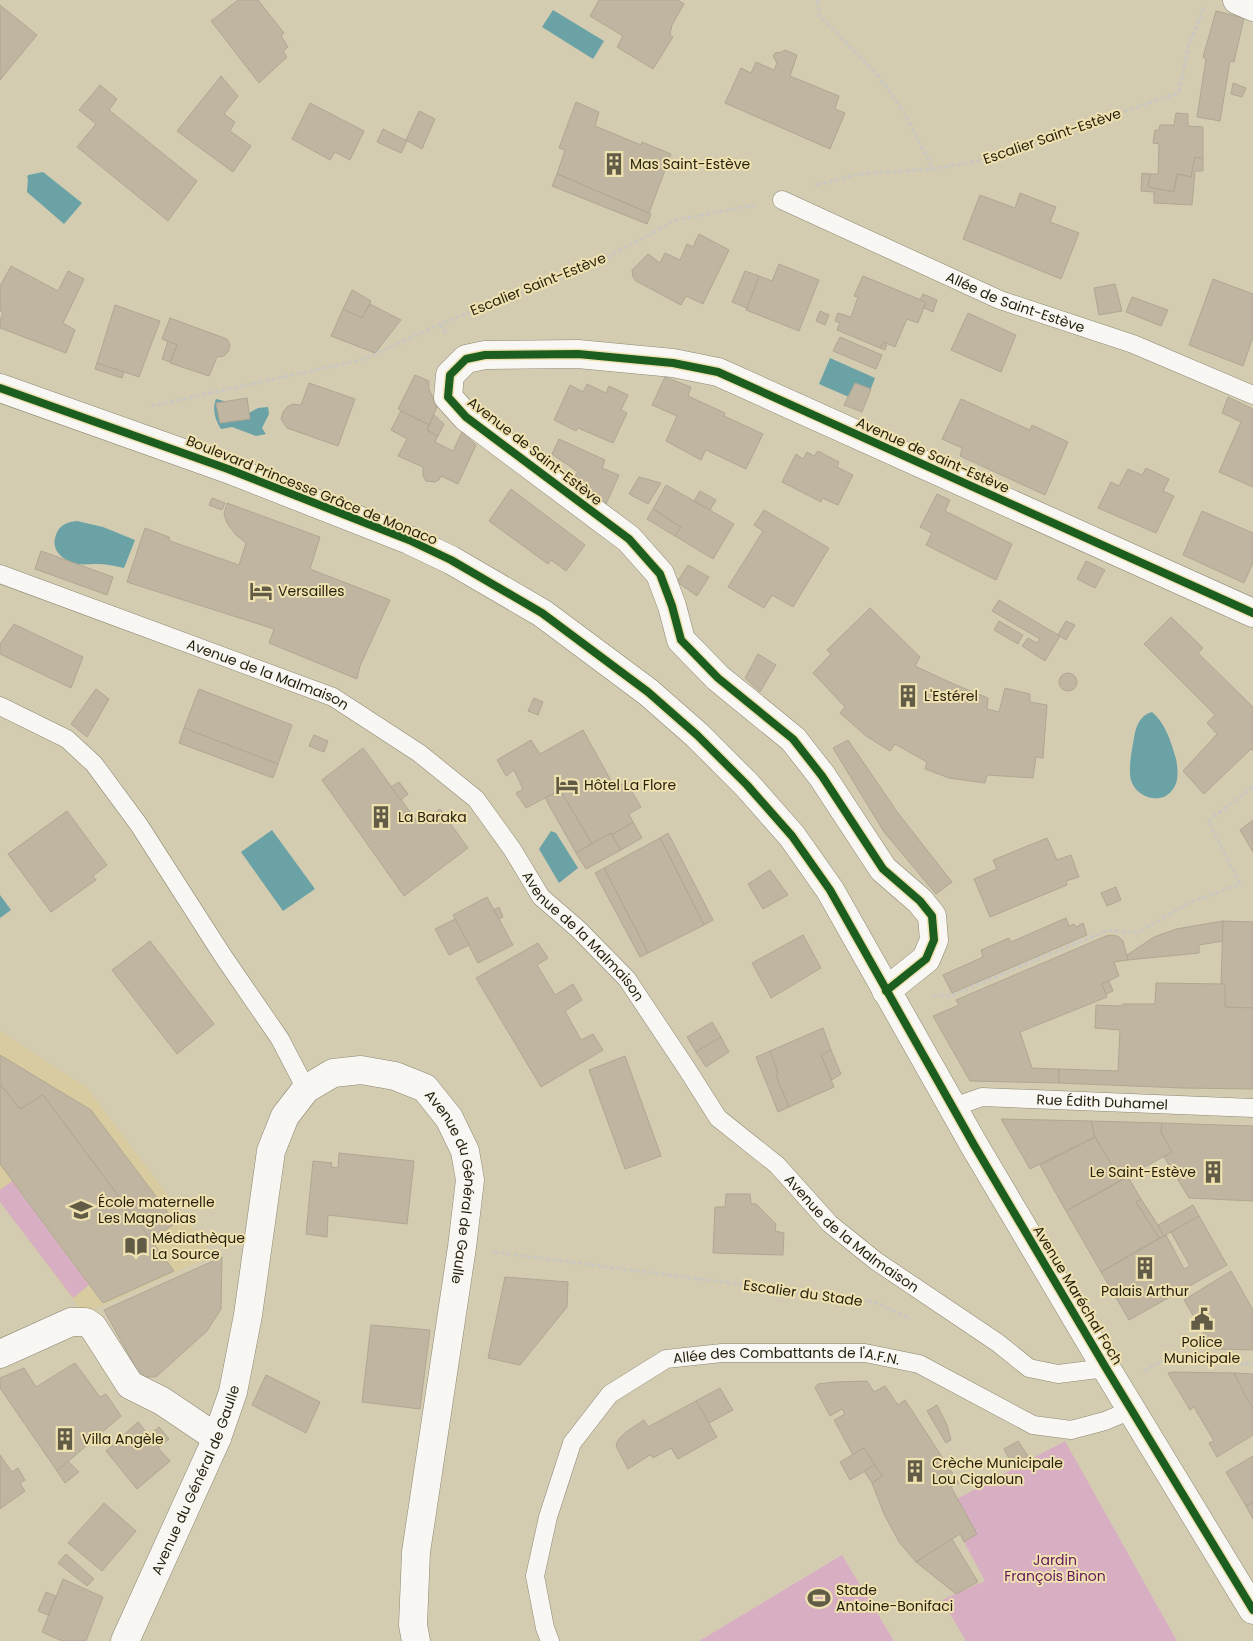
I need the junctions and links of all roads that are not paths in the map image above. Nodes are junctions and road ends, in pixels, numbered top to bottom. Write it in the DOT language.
graph roads {
  1 [pos="1238,0"];
  2 [pos="1253,7"];
  3 [pos="782,200"];
  4 [pos="0,388"];
  5 [pos="1253,396"];
  6 [pos="0,574"];
  7 [pos="1253,613"];
  8 [pos="0,706"];
  9 [pos="886,991"];
  10 [pos="306,1089"];
  11 [pos="954,1107"];
  12 [pos="1253,1108"];
  13 [pos="0,1354"];
  14 [pos="1118,1389"];
  15 [pos="217,1438"];
  16 [pos="1253,1610"];
  17 [pos="124,1641"];
  18 [pos="416,1641"];
  19 [pos="550,1641"];
  1 -- 2 [label="street"];
  3 -- 5 [label="lane, Allée de Saint-Estève"];
  4 -- 9 [label="street, Boulevard Princesse Grâce de Monaco"];
  6 -- 14 [label="lane, Avenue de la Malmaison"];
  7 -- 9 [label="street, Avenue de Saint-Estève"];
  8 -- 10 [label="lane"];
  9 -- 11 [label="street, Avenue Maréchal Foch"];
  10 -- 15 [label="street, Avenue du Général de Gaulle"];
  10 -- 18 [label="street, Avenue du Général de Gaulle"];
  11 -- 12 [label="lane, Rue Édith Duhamel"];
  11 -- 14 [label="street, Avenue Maréchal Foch"];
  13 -- 15 [label="street"];
  14 -- 16 [label="street, Avenue Maréchal Foch"];
  14 -- 19 [label="lane, Allée des Combattants de l'A.F.N."];
  15 -- 17 [label="street, Avenue du Général de Gaulle"];
}
